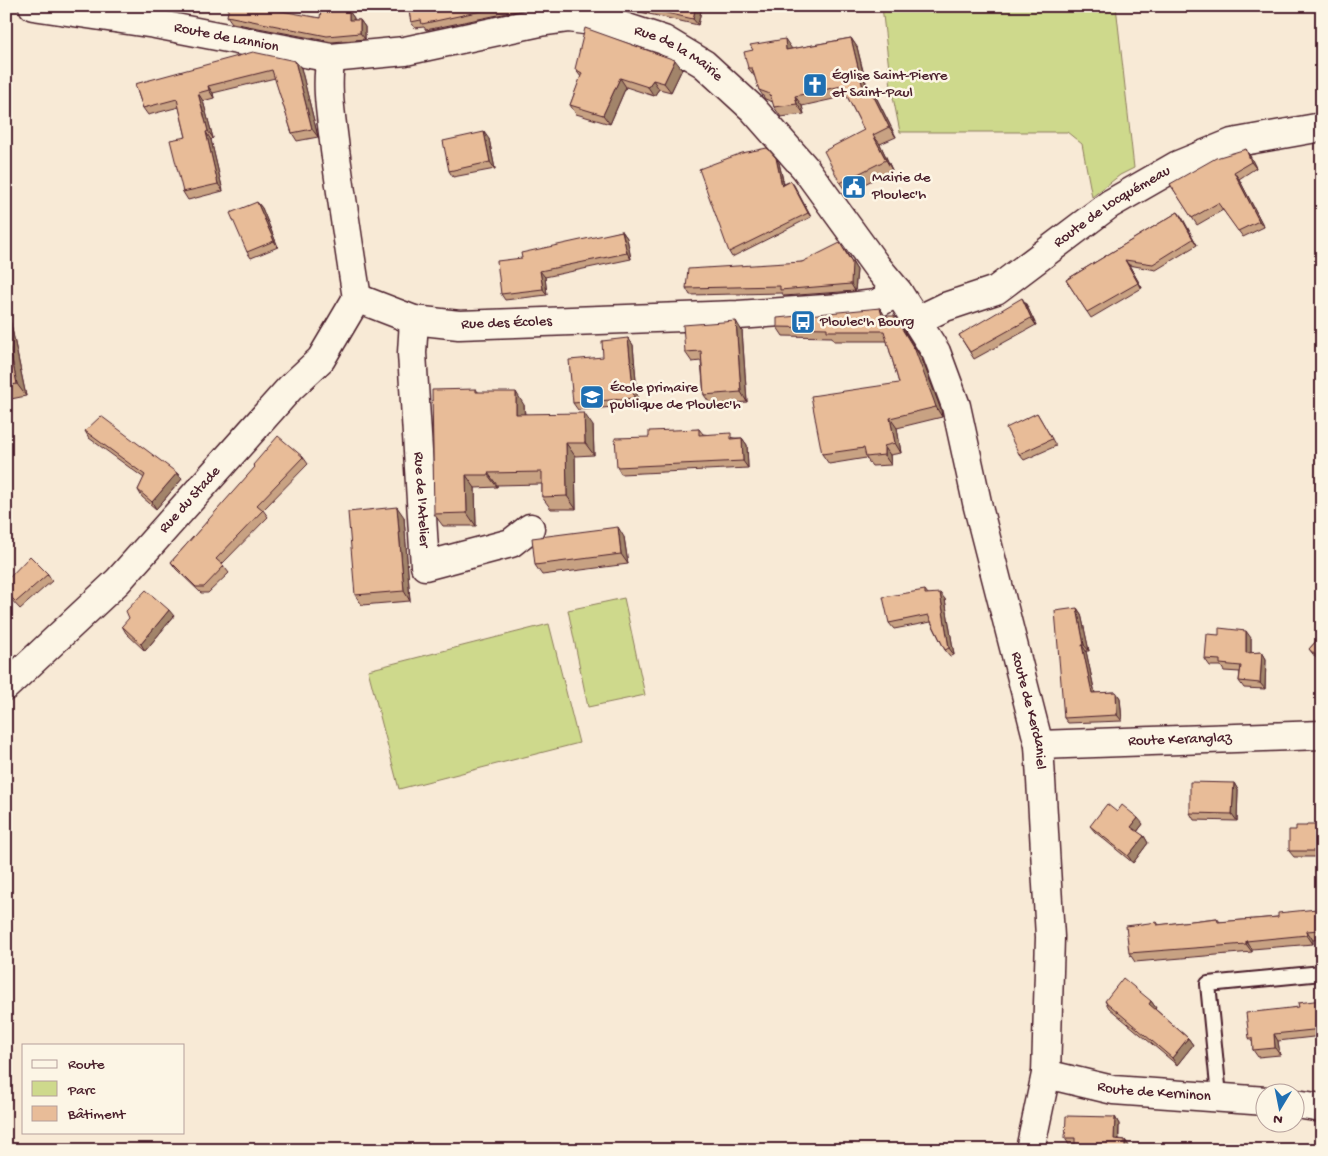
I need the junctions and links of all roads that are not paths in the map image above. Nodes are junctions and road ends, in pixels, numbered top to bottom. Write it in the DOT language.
graph roads {
  1 [pos="33,6"];
  2 [pos="569,12"];
  3 [pos="330,58"];
  4 [pos="1322,128"];
  5 [pos="898,292"];
  6 [pos="357,298"];
  7 [pos="414,320"];
  8 [pos="916,321"];
  9 [pos="530,528"];
  10 [pos="6,686"];
  11 [pos="1322,735"];
  12 [pos="1039,745"];
  13 [pos="1322,973"];
  14 [pos="1046,1074"];
  15 [pos="1219,1096"];
  16 [pos="1256,1100"];
  17 [pos="1306,1106"];
  18 [pos="1322,1108"];
  19 [pos="1030,1150"];
  1 -- 3 [label="street, Route de Lannion"];
  2 -- 3 [label="street, Rue de la Mairie"];
  2 -- 5 [label="street, Rue de la Mairie"];
  3 -- 6 [label="street"];
  4 -- 8 [label="street, Route de Locquémeau"];
  5 -- 7 [label="street, Rue des Écoles"];
  5 -- 8 [label="street, Route de Kerdaniel"];
  6 -- 7 [label="street, Rue des Écoles"];
  6 -- 10 [label="street, Rue du Stade"];
  7 -- 9 [label="street, Rue de l'Atelier"];
  8 -- 12 [label="street, Route de Kerdaniel"];
  11 -- 12 [label="street, Route Keranglaz"];
  12 -- 14 [label="street, Route de Kerdaniel"];
  13 -- 15 [label="lane"];
  14 -- 15 [label="street, Route de Kerninon"];
  14 -- 19 [label="street, Route de Kerdaniel"];
  15 -- 16 [label="street, Route de Kerninon"];
  17 -- 18 [label="street"];
}
